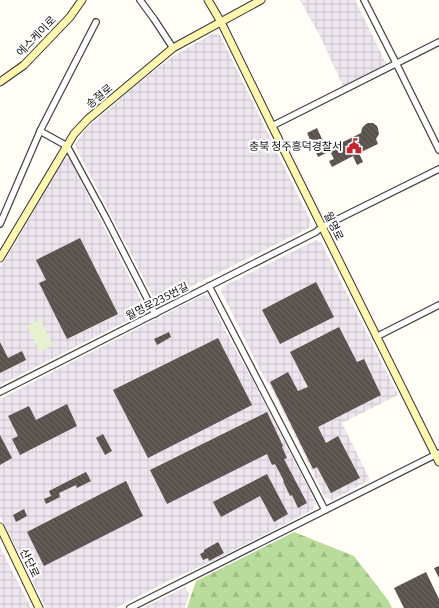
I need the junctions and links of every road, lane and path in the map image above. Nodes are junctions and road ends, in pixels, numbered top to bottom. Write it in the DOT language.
graph roads {
  1 [pos="82,0"];
  2 [pos="140,0"];
  3 [pos="208,0"];
  4 [pos="261,0"];
  5 [pos="364,0"];
  6 [pos="96,22"];
  7 [pos="221,22"];
  8 [pos="439,42"];
  9 [pos="173,48"];
  10 [pos="396,63"];
  11 [pos="0,82"];
  12 [pos="272,126"];
  13 [pos="40,131"];
  14 [pos="67,146"];
  15 [pos="439,150"];
  16 [pos="439,169"];
  17 [pos="0,224"];
  18 [pos="322,228"];
  19 [pos="0,258"];
  20 [pos="209,286"];
  21 [pos="439,305"];
  22 [pos="155,314"];
  23 [pos="376,337"];
  24 [pos="0,392"];
  25 [pos="437,454"];
  26 [pos="439,462"];
  27 [pos="325,510"];
  28 [pos="0,527"];
  29 [pos="39,608"];
  30 [pos="130,608"];
  1 -- 11 [label="street, 에스케이로"];
  2 -- 9 [label="street"];
  3 -- 7 [label="street, 월명로"];
  4 -- 7 [label="street, 송절로"];
  5 -- 10 [label="street"];
  6 -- 13 [label="street"];
  7 -- 9 [label="street, 송절로"];
  7 -- 12 [label="street, 월명로"];
  8 -- 10 [label="street"];
  9 -- 14 [label="street, 송절로"];
  10 -- 12 [label="street"];
  10 -- 15 [label="street"];
  12 -- 18 [label="street, 월명로"];
  13 -- 14 [label="street"];
  13 -- 17 [label="street"];
  14 -- 19 [label="street, 송절로"];
  14 -- 22 [label="street"];
  16 -- 18 [label="street, 월명로235번길"];
  18 -- 20 [label="street, 월명로235번길"];
  18 -- 23 [label="street, 월명로"];
  20 -- 22 [label="street, 월명로235번길"];
  20 -- 27 [label="street"];
  21 -- 23 [label="street"];
  22 -- 24 [label="street, 월명로235번길"];
  23 -- 25 [label="street, 월명로"];
  25 -- 26 [label="street, 월명로"];
  25 -- 27 [label="street"];
  27 -- 30 [label="street"];
  28 -- 29 [label="street, 산단로"];
}
